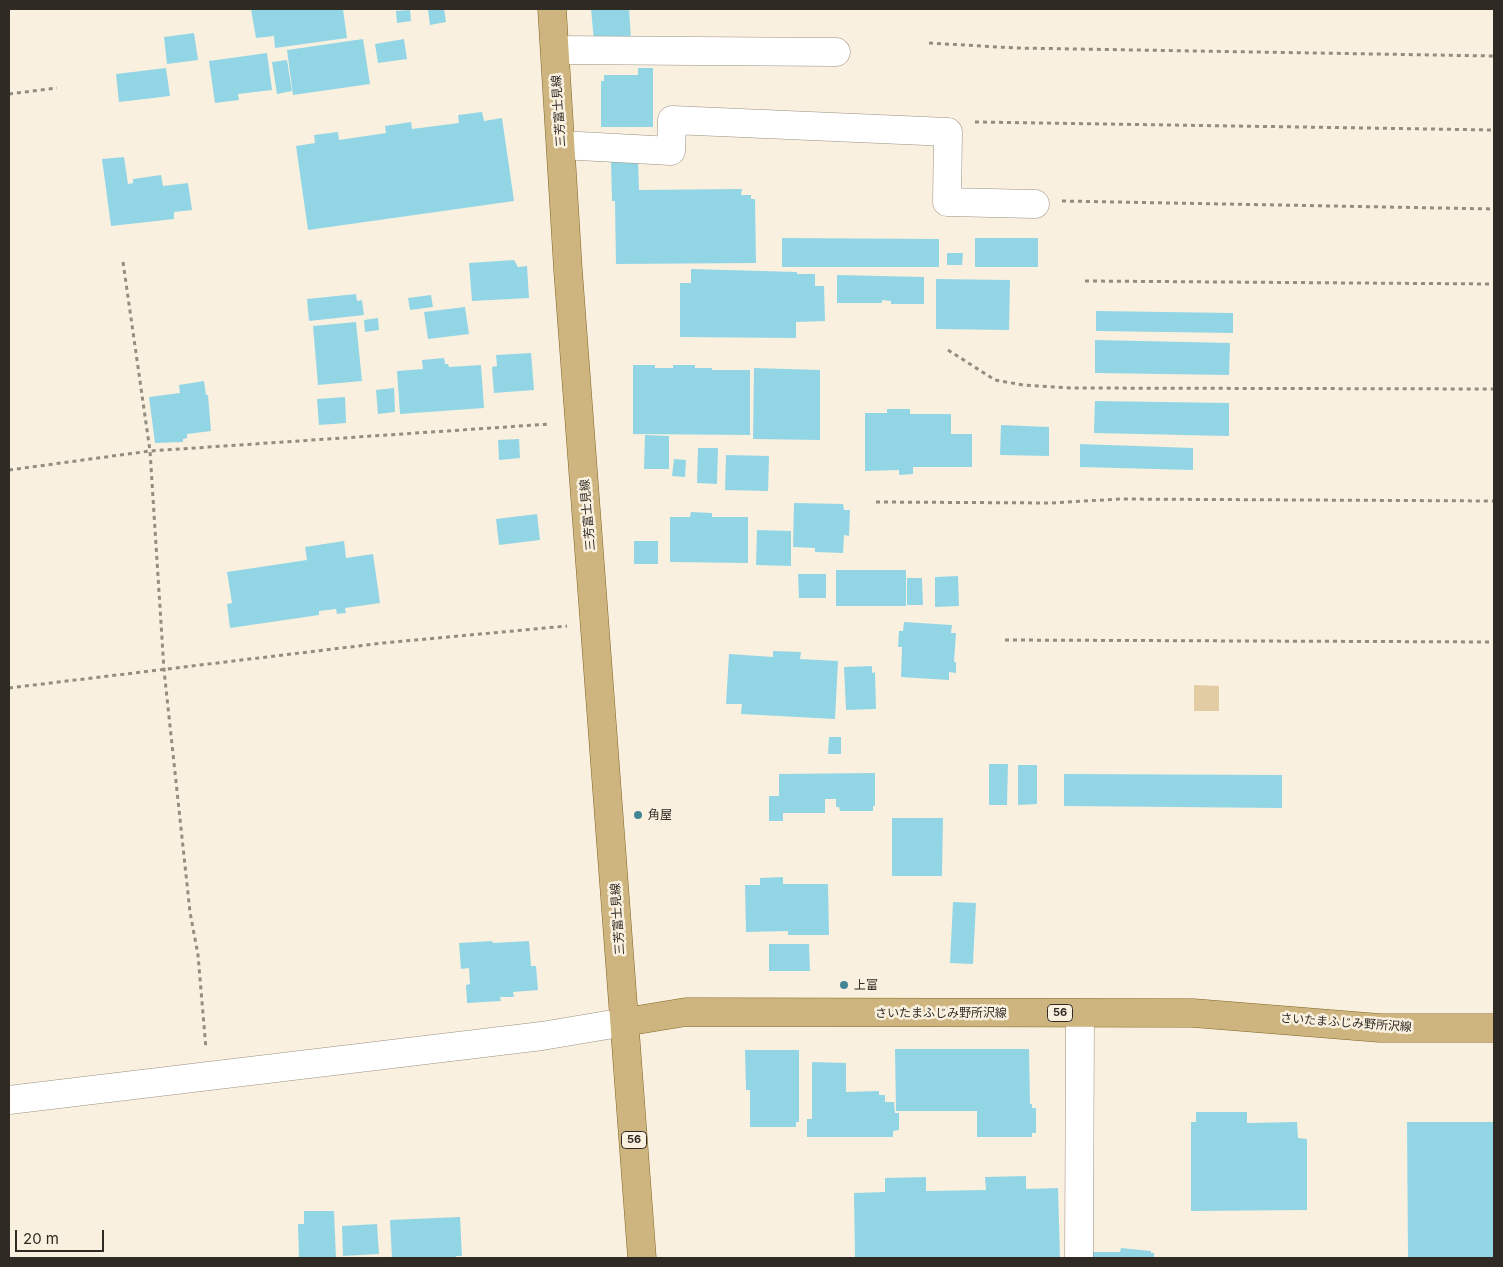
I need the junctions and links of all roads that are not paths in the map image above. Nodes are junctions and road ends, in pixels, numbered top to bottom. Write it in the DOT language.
graph roads {
  1 [pos="552,9"];
  2 [pos="555,50"];
  3 [pos="836,52"];
  4 [pos="561,145"];
  5 [pos="1035,204"];
  6 [pos="1080,1014"];
  7 [pos="625,1022"];
  8 [pos="1494,1028"];
  9 [pos="9,1100"];
  10 [pos="642,1258"];
  11 [pos="1079,1258"];
  1 -- 2 [label="main road, 三芳富士見線"];
  2 -- 3 [label="street"];
  2 -- 4 [label="main road, 三芳富士見線"];
  4 -- 5 [label="street"];
  4 -- 7 [label="main road, 三芳富士見線"];
  6 -- 7 [label="main road, さいたまふじみ野所沢線 / 56"];
  6 -- 8 [label="main road, さいたまふじみ野所沢線 / 56"];
  6 -- 11 [label="street"];
  7 -- 9 [label="street"];
  7 -- 10 [label="main road, 56"];
}
